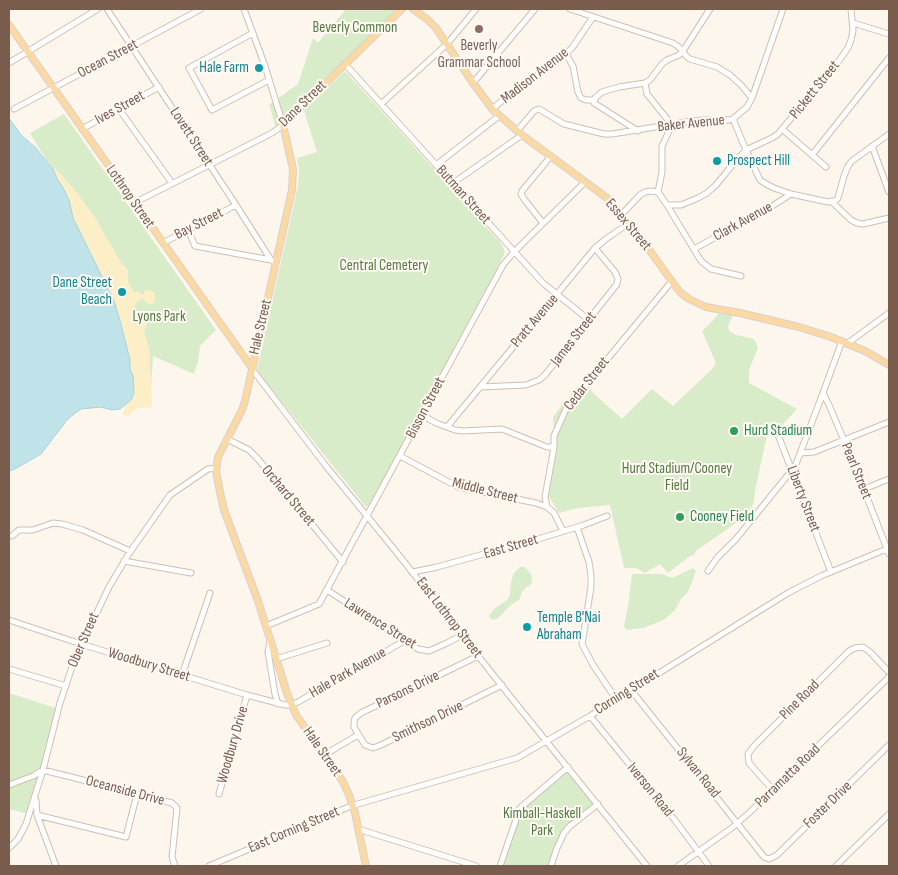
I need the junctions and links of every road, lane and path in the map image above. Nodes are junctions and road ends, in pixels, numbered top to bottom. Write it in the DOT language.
graph roads {
  1 [pos="98,9"];
  2 [pos="107,9"];
  3 [pos="201,9"];
  4 [pos="244,9"];
  5 [pos="402,9"];
  6 [pos="413,9"];
  7 [pos="476,9"];
  8 [pos="534,9"];
  9 [pos="570,9"];
  10 [pos="708,9"];
  11 [pos="783,9"];
  12 [pos="851,9"];
  13 [pos="593,17"];
  14 [pos="853,23"];
  15 [pos="9,25"];
  16 [pos="253,33"];
  17 [pos="889,34"];
  18 [pos="447,44"];
  19 [pos="132,46"];
  20 [pos="683,51"];
  21 [pos="27,52"];
  22 [pos="566,54"];
  23 [pos="889,58"];
  24 [pos="9,63"];
  25 [pos="345,64"];
  26 [pos="270,80"];
  27 [pos="473,83"];
  28 [pos="645,83"];
  29 [pos="159,87"];
  30 [pos="53,89"];
  31 [pos="752,98"];
  32 [pos="594,100"];
  33 [pos="381,104"];
  34 [pos="14,109"];
  35 [pos="119,109"];
  36 [pos="492,109"];
  37 [pos="499,116"];
  38 [pos="733,119"];
  39 [pos="283,125"];
  40 [pos="672,125"];
  41 [pos="82,129"];
  42 [pos="782,129"];
  43 [pos="638,130"];
  44 [pos="519,133"];
  45 [pos="889,134"];
  46 [pos="872,146"];
  47 [pos="746,150"];
  48 [pos="812,154"];
  49 [pos="551,156"];
  50 [pos="209,165"];
  51 [pos="436,165"];
  52 [pos="826,167"];
  53 [pos="586,182"];
  54 [pos="172,183"];
  55 [pos="453,184"];
  56 [pos="658,192"];
  57 [pos="889,192"];
  58 [pos="791,194"];
  59 [pos="831,202"];
  60 [pos="134,203"];
  61 [pos="236,205"];
  62 [pos="667,206"];
  63 [pos="622,214"];
  64 [pos="889,218"];
  65 [pos="543,223"];
  66 [pos="630,224"];
  67 [pos="188,230"];
  68 [pos="162,243"];
  69 [pos="596,248"];
  70 [pos="694,249"];
  71 [pos="514,252"];
  72 [pos="273,262"];
  73 [pos="741,276"];
  74 [pos="672,281"];
  75 [pos="558,294"];
  76 [pos="889,313"];
  77 [pos="589,320"];
  78 [pos="845,342"];
  79 [pos="889,365"];
  80 [pos="252,368"];
  81 [pos="480,387"];
  82 [pos="823,394"];
  83 [pos="422,415"];
  84 [pos="889,422"];
  85 [pos="447,427"];
  86 [pos="776,427"];
  87 [pos="227,439"];
  88 [pos="844,440"];
  89 [pos="554,447"];
  90 [pos="800,453"];
  91 [pos="400,456"];
  92 [pos="217,468"];
  93 [pos="792,470"];
  94 [pos="889,479"];
  95 [pos="864,489"];
  96 [pos="547,507"];
  97 [pos="368,516"];
  98 [pos="607,516"];
  99 [pos="577,527"];
  100 [pos="563,531"];
  101 [pos="12,536"];
  102 [pos="889,550"];
  103 [pos="130,551"];
  104 [pos="124,561"];
  105 [pos="343,562"];
  106 [pos="413,572"];
  107 [pos="708,572"];
  108 [pos="831,572"];
  109 [pos="191,573"];
  110 [pos="327,590"];
  111 [pos="210,593"];
  112 [pos="9,620"];
  113 [pos="266,626"];
  114 [pos="462,635"];
  115 [pos="270,640"];
  116 [pos="404,641"];
  117 [pos="327,643"];
  118 [pos="81,644"];
  119 [pos="478,656"];
  120 [pos="276,658"];
  121 [pos="9,669"];
  122 [pos="889,672"];
  123 [pos="182,675"];
  124 [pos="889,677"];
  125 [pos="502,685"];
  126 [pos="66,686"];
  127 [pos="631,690"];
  128 [pos="247,695"];
  129 [pos="616,699"];
  130 [pos="278,704"];
  131 [pos="291,705"];
  132 [pos="590,716"];
  133 [pos="358,735"];
  134 [pos="547,741"];
  135 [pos="889,745"];
  136 [pos="324,755"];
  137 [pos="568,767"];
  138 [pos="43,770"];
  139 [pos="9,785"];
  140 [pos="773,790"];
  141 [pos="137,794"];
  142 [pos="219,794"];
  143 [pos="36,795"];
  144 [pos="598,804"];
  145 [pos="352,806"];
  146 [pos="37,814"];
  147 [pos="889,814"];
  148 [pos="737,823"];
  149 [pos="358,829"];
  150 [pos="9,848"];
  151 [pos="699,852"];
  152 [pos="764,857"];
  153 [pos="56,866"];
  154 [pos="175,866"];
  155 [pos="209,866"];
  156 [pos="366,866"];
  157 [pos="476,866"];
  158 [pos="500,866"];
  159 [pos="551,866"];
  160 [pos="648,866"];
  161 [pos="678,866"];
  162 [pos="709,866"];
  163 [pos="836,866"];
  1 -- 21 [label="street"];
  2 -- 19 [label="street, Lovett Street"];
  3 -- 19 [label="street, Ocean Street"];
  4 -- 16 [label="street, Hale Street"];
  5 -- 25 [label="main road, Dane Street"];
  6 -- 18 [label="main road, Essex Street"];
  7 -- 18 [label="street"];
  8 -- 27 [label="street"];
  9 -- 13 [label="street"];
  10 -- 20 [label="street"];
  11 -- 31 [label="street"];
  12 -- 14 [label="street, Pickett Street"];
  13 -- 20 [label="street"];
  13 -- 22 [label="street, Madison Avenue"];
  14 -- 17 [label="street"];
  14 -- 42 [label="street, Pickett Street"];
  15 -- 21 [label="main road, Lothrop Street"];
  16 -- 26 [label="street, Hale Street"];
  16 -- 26 [label="street"];
  18 -- 27 [label="main road, Essex Street"];
  18 -- 33 [label="street"];
  19 -- 29 [label="street, Lovett Street"];
  19 -- 30 [label="street, Ocean Street"];
  20 -- 28 [label="street"];
  20 -- 31 [label="street"];
  21 -- 24 [label="street"];
  21 -- 30 [label="main road, Lothrop Street"];
  22 -- 32 [label="street"];
  22 -- 36 [label="street, Madison Avenue"];
  23 -- 48 [label="street"];
  25 -- 33 [label="street, Butman Street"];
  25 -- 39 [label="main road, Dane Street"];
  26 -- 39 [label="street, Hale Street"];
  27 -- 36 [label="main road, Essex Street"];
  28 -- 32 [label="street"];
  28 -- 40 [label="street"];
  29 -- 35 [label="street, Ives Street"];
  29 -- 50 [label="street, Lovett Street"];
  30 -- 34 [label="street, Ocean Street"];
  30 -- 41 [label="main road, Lothrop Street"];
  31 -- 38 [label="street"];
  32 -- 43 [label="street"];
  33 -- 51 [label="street, Butman Street"];
  35 -- 41 [label="street, Ives Street"];
  35 -- 54 [label="street"];
  36 -- 37 [label="main road, Essex Street"];
  37 -- 44 [label="main road, Essex Street"];
  37 -- 51 [label="street"];
  38 -- 40 [label="street, Baker Avenue"];
  38 -- 47 [label="street, Baker Avenue"];
  39 -- 50 [label="street, Dane Street"];
  39 -- 72 [label="main road, Hale Street"];
  40 -- 43 [label="street, Baker Avenue"];
  40 -- 56 [label="street"];
  41 -- 60 [label="main road, Lothrop Street"];
  42 -- 47 [label="street, Pickett Street"];
  42 -- 48 [label="street"];
  43 -- 44 [label="street, Baker Avenue"];
  44 -- 49 [label="main road, Essex Street"];
  44 -- 55 [label="street"];
  45 -- 46 [label="street"];
  46 -- 57 [label="street"];
  46 -- 59 [label="street"];
  47 -- 58 [label="street, Baker Avenue"];
  47 -- 62 [label="street"];
  48 -- 52 [label="street"];
  49 -- 53 [label="main road, Essex Street"];
  49 -- 65 [label="street"];
  50 -- 54 [label="street, Dane Street"];
  50 -- 61 [label="street, Lovett Street"];
  51 -- 55 [label="street, Butman Street"];
  53 -- 63 [label="main road, Essex Street"];
  53 -- 65 [label="street, Bisson Street"];
  54 -- 60 [label="street, Dane Street"];
  55 -- 71 [label="street, Butman Street"];
  56 -- 62 [label="street"];
  56 -- 63 [label="street"];
  58 -- 59 [label="street, Baker Avenue"];
  58 -- 70 [label="street, Clark Avenue"];
  59 -- 64 [label="street"];
  60 -- 68 [label="main road, Lothrop Street"];
  61 -- 67 [label="street, Bay Street"];
  61 -- 72 [label="street, Lovett Street"];
  62 -- 70 [label="street"];
  63 -- 66 [label="main road, Essex Street"];
  65 -- 71 [label="street, Bisson Street"];
  66 -- 69 [label="street, Pratt Avenue"];
  66 -- 74 [label="main road, Essex Street"];
  67 -- 68 [label="street, Bay Street"];
  67 -- 72 [label="street"];
  68 -- 80 [label="main road, Lothrop Street"];
  69 -- 75 [label="street, Pratt Avenue"];
  69 -- 77 [label="street, James Street"];
  70 -- 73 [label="street"];
  71 -- 75 [label="street, Butman Street"];
  71 -- 83 [label="street, Bisson Street"];
  72 -- 80 [label="main road, Hale Street"];
  74 -- 78 [label="main road, Essex Street"];
  74 -- 89 [label="street, Cedar Street"];
  75 -- 77 [label="street, Butman Street"];
  75 -- 81 [label="street, Pratt Avenue"];
  76 -- 78 [label="street"];
  77 -- 81 [label="street, James Street"];
  78 -- 79 [label="main road, Essex Street"];
  78 -- 82 [label="street"];
  80 -- 87 [label="main road, Hale Street"];
  80 -- 97 [label="street, East Lothrop Street"];
  81 -- 85 [label="street, Pratt Avenue"];
  82 -- 88 [label="street, Pearl Street"];
  82 -- 90 [label="street"];
  83 -- 85 [label="street"];
  83 -- 91 [label="street, Bisson Street"];
  84 -- 88 [label="street"];
  85 -- 89 [label="street"];
  86 -- 93 [label="street, Liberty Street"];
  87 -- 92 [label="main road, Hale Street"];
  87 -- 105 [label="street, Orchard Street"];
  88 -- 90 [label="street"];
  88 -- 95 [label="street, Pearl Street"];
  89 -- 96 [label="street, Cedar Street"];
  90 -- 93 [label="street"];
  91 -- 96 [label="street, Middle Street"];
  91 -- 97 [label="street, Bisson Street"];
  92 -- 103 [label="street, Ober Street"];
  92 -- 113 [label="main road, Hale Street"];
  93 -- 107 [label="street"];
  93 -- 108 [label="street, Liberty Street"];
  94 -- 95 [label="street"];
  95 -- 102 [label="street, Pearl Street"];
  96 -- 100 [label="street"];
  97 -- 105 [label="street, Bisson Street"];
  97 -- 106 [label="street, East Lothrop Street"];
  98 -- 99 [label="street, East Street"];
  99 -- 100 [label="street, East Street"];
  99 -- 129 [label="street"];
  100 -- 106 [label="street, East Street"];
  101 -- 103 [label="street"];
  102 -- 108 [label="street, Corning Street"];
  103 -- 104 [label="street, Ober Street"];
  104 -- 109 [label="street"];
  104 -- 118 [label="street, Ober Street"];
  105 -- 110 [label="street, Bisson Street"];
  106 -- 114 [label="street, East Lothrop Street"];
  108 -- 127 [label="street, Corning Street"];
  110 -- 113 [label="street, Bisson Street"];
  110 -- 116 [label="street, Lawrence Street"];
  111 -- 123 [label="street"];
  112 -- 118 [label="street, Woodbury Street"];
  113 -- 115 [label="main road, Hale Street"];
  114 -- 116 [label="street, Lawrence Street"];
  114 -- 119 [label="street, East Lothrop Street"];
  115 -- 120 [label="main road, Hale Street"];
  115 -- 130 [label="street, Hale Street"];
  116 -- 131 [label="street, Hale Park Avenue"];
  117 -- 120 [label="street"];
  118 -- 123 [label="street, Woodbury Street"];
  118 -- 126 [label="street, Ober Street"];
  119 -- 125 [label="street, East Lothrop Street"];
  119 -- 133 [label="street, Parsons Drive"];
  120 -- 131 [label="main road, Hale Street"];
  121 -- 126 [label="street"];
  122 -- 140 [label="street, Pine Road"];
  123 -- 128 [label="street, Woodbury Street"];
  124 -- 140 [label="street, Parramatta Road"];
  125 -- 133 [label="street, Smithson Drive"];
  125 -- 134 [label="street, East Lothrop Street"];
  126 -- 138 [label="street, Ober Street"];
  127 -- 129 [label="street, Corning Street"];
  127 -- 148 [label="street, Sylvan Road"];
  128 -- 130 [label="street, Woodbury Street"];
  128 -- 142 [label="street, Woodbury Drive"];
  129 -- 132 [label="street, Corning Street"];
  130 -- 131 [label="street, Woodbury Street"];
  131 -- 136 [label="main road, Hale Street"];
  132 -- 134 [label="street, Corning Street"];
  132 -- 151 [label="street, Iverson Road"];
  133 -- 136 [label="street"];
  134 -- 137 [label="street, East Lothrop Street"];
  134 -- 145 [label="street, Corning Street"];
  135 -- 152 [label="street, Foster Drive"];
  136 -- 145 [label="main road, Hale Street"];
  137 -- 144 [label="street, East Lothrop Street"];
  137 -- 158 [label="street"];
  138 -- 139 [label="street"];
  138 -- 141 [label="street, Oceanside Drive"];
  138 -- 143 [label="street, Ober Street"];
  140 -- 148 [label="street, Parramatta Road"];
  141 -- 146 [label="street"];
  141 -- 154 [label="street, Oceanside Drive"];
  143 -- 146 [label="street"];
  143 -- 150 [label="street, Ober Street"];
  144 -- 159 [label="street"];
  144 -- 160 [label="street, East Lothrop Street"];
  145 -- 149 [label="main road, Hale Street"];
  145 -- 155 [label="street, East Corning Street"];
  146 -- 153 [label="street"];
  147 -- 163 [label="street"];
  148 -- 151 [label="street, Parramatta Road"];
  148 -- 152 [label="street, Sylvan Road"];
  149 -- 156 [label="main road, Hale Street"];
  149 -- 157 [label="street"];
  151 -- 161 [label="street, Parramatta Road"];
  151 -- 162 [label="street, Iverson Road"];
}
